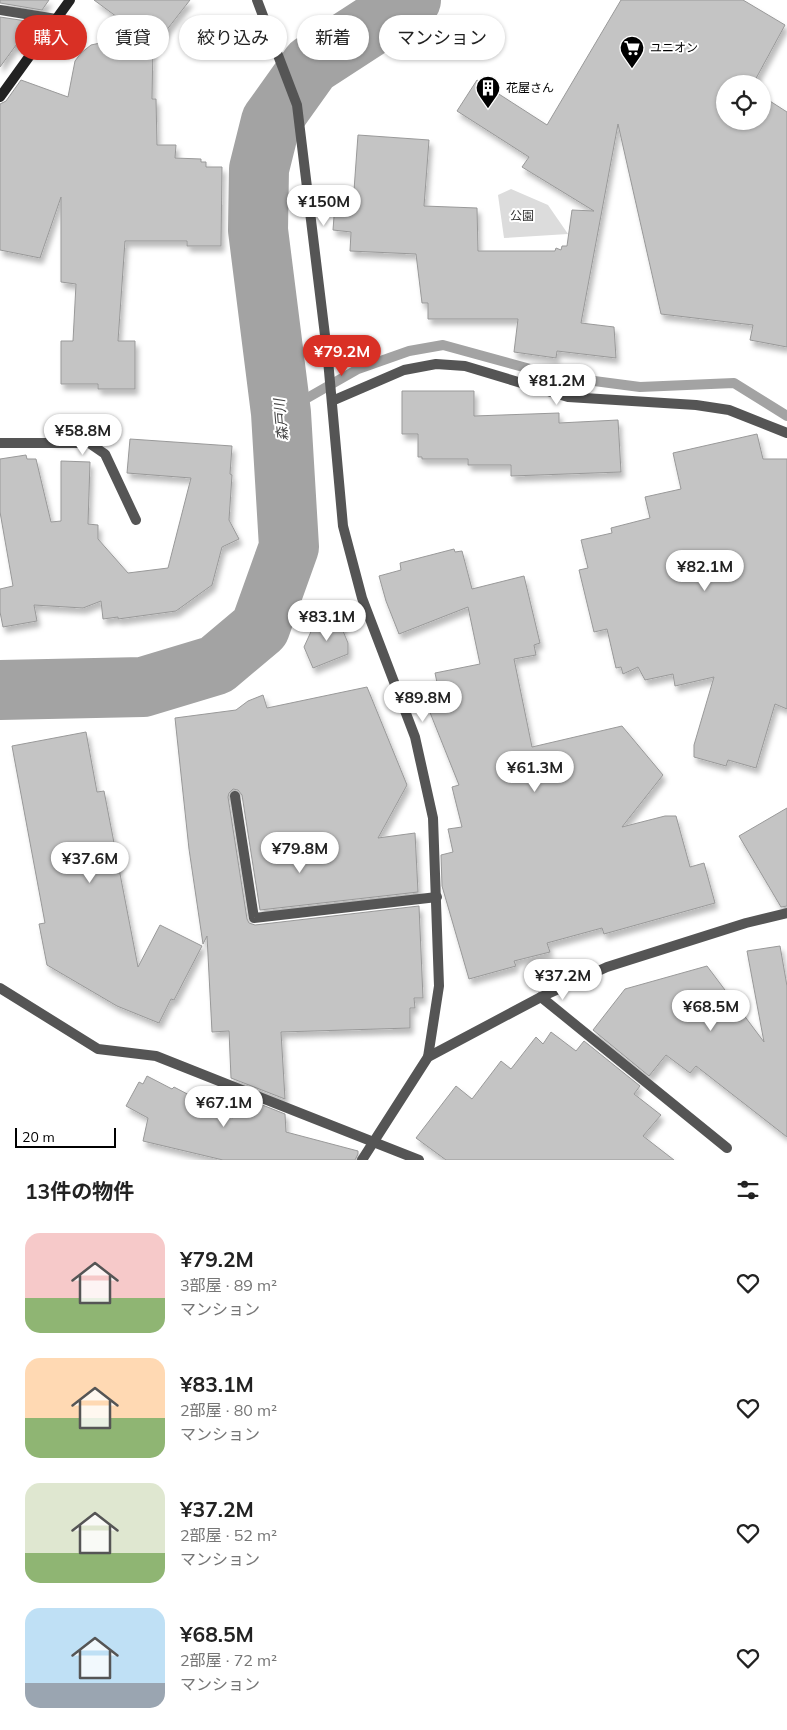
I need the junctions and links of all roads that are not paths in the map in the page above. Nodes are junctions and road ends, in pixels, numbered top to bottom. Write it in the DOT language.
graph roads {
  1 [pos="70,0"];
  2 [pos="256,0"];
  3 [pos="0,10"];
  4 [pos="31,15"];
  5 [pos="59,15"];
  6 [pos="27,60"];
  7 [pos="0,97"];
  8 [pos="332,398"];
  9 [pos="787,434"];
  10 [pos="0,443"];
  11 [pos="136,520"];
  12 [pos="235,796"];
  13 [pos="437,897"];
  14 [pos="787,913"];
  15 [pos="0,988"];
  16 [pos="541,997"];
  17 [pos="428,1057"];
  18 [pos="373,1141"];
  19 [pos="727,1148"];
  20 [pos="362,1160"];
  21 [pos="418,1160"];
  1 -- 5 [label="main road"];
  2 -- 8 [label="street"];
  3 -- 4 [label="street"];
  6 -- 7 [label="main road"];
  8 -- 9 [label="street"];
  8 -- 13 [label="street"];
  10 -- 11 [label="street"];
  12 -- 13 [label="street"];
  13 -- 17 [label="street"];
  14 -- 16 [label="street"];
  15 -- 18 [label="street"];
  16 -- 17 [label="street"];
  16 -- 19 [label="street"];
  17 -- 18 [label="street"];
  18 -- 20 [label="street"];
  18 -- 21 [label="street"];
}
